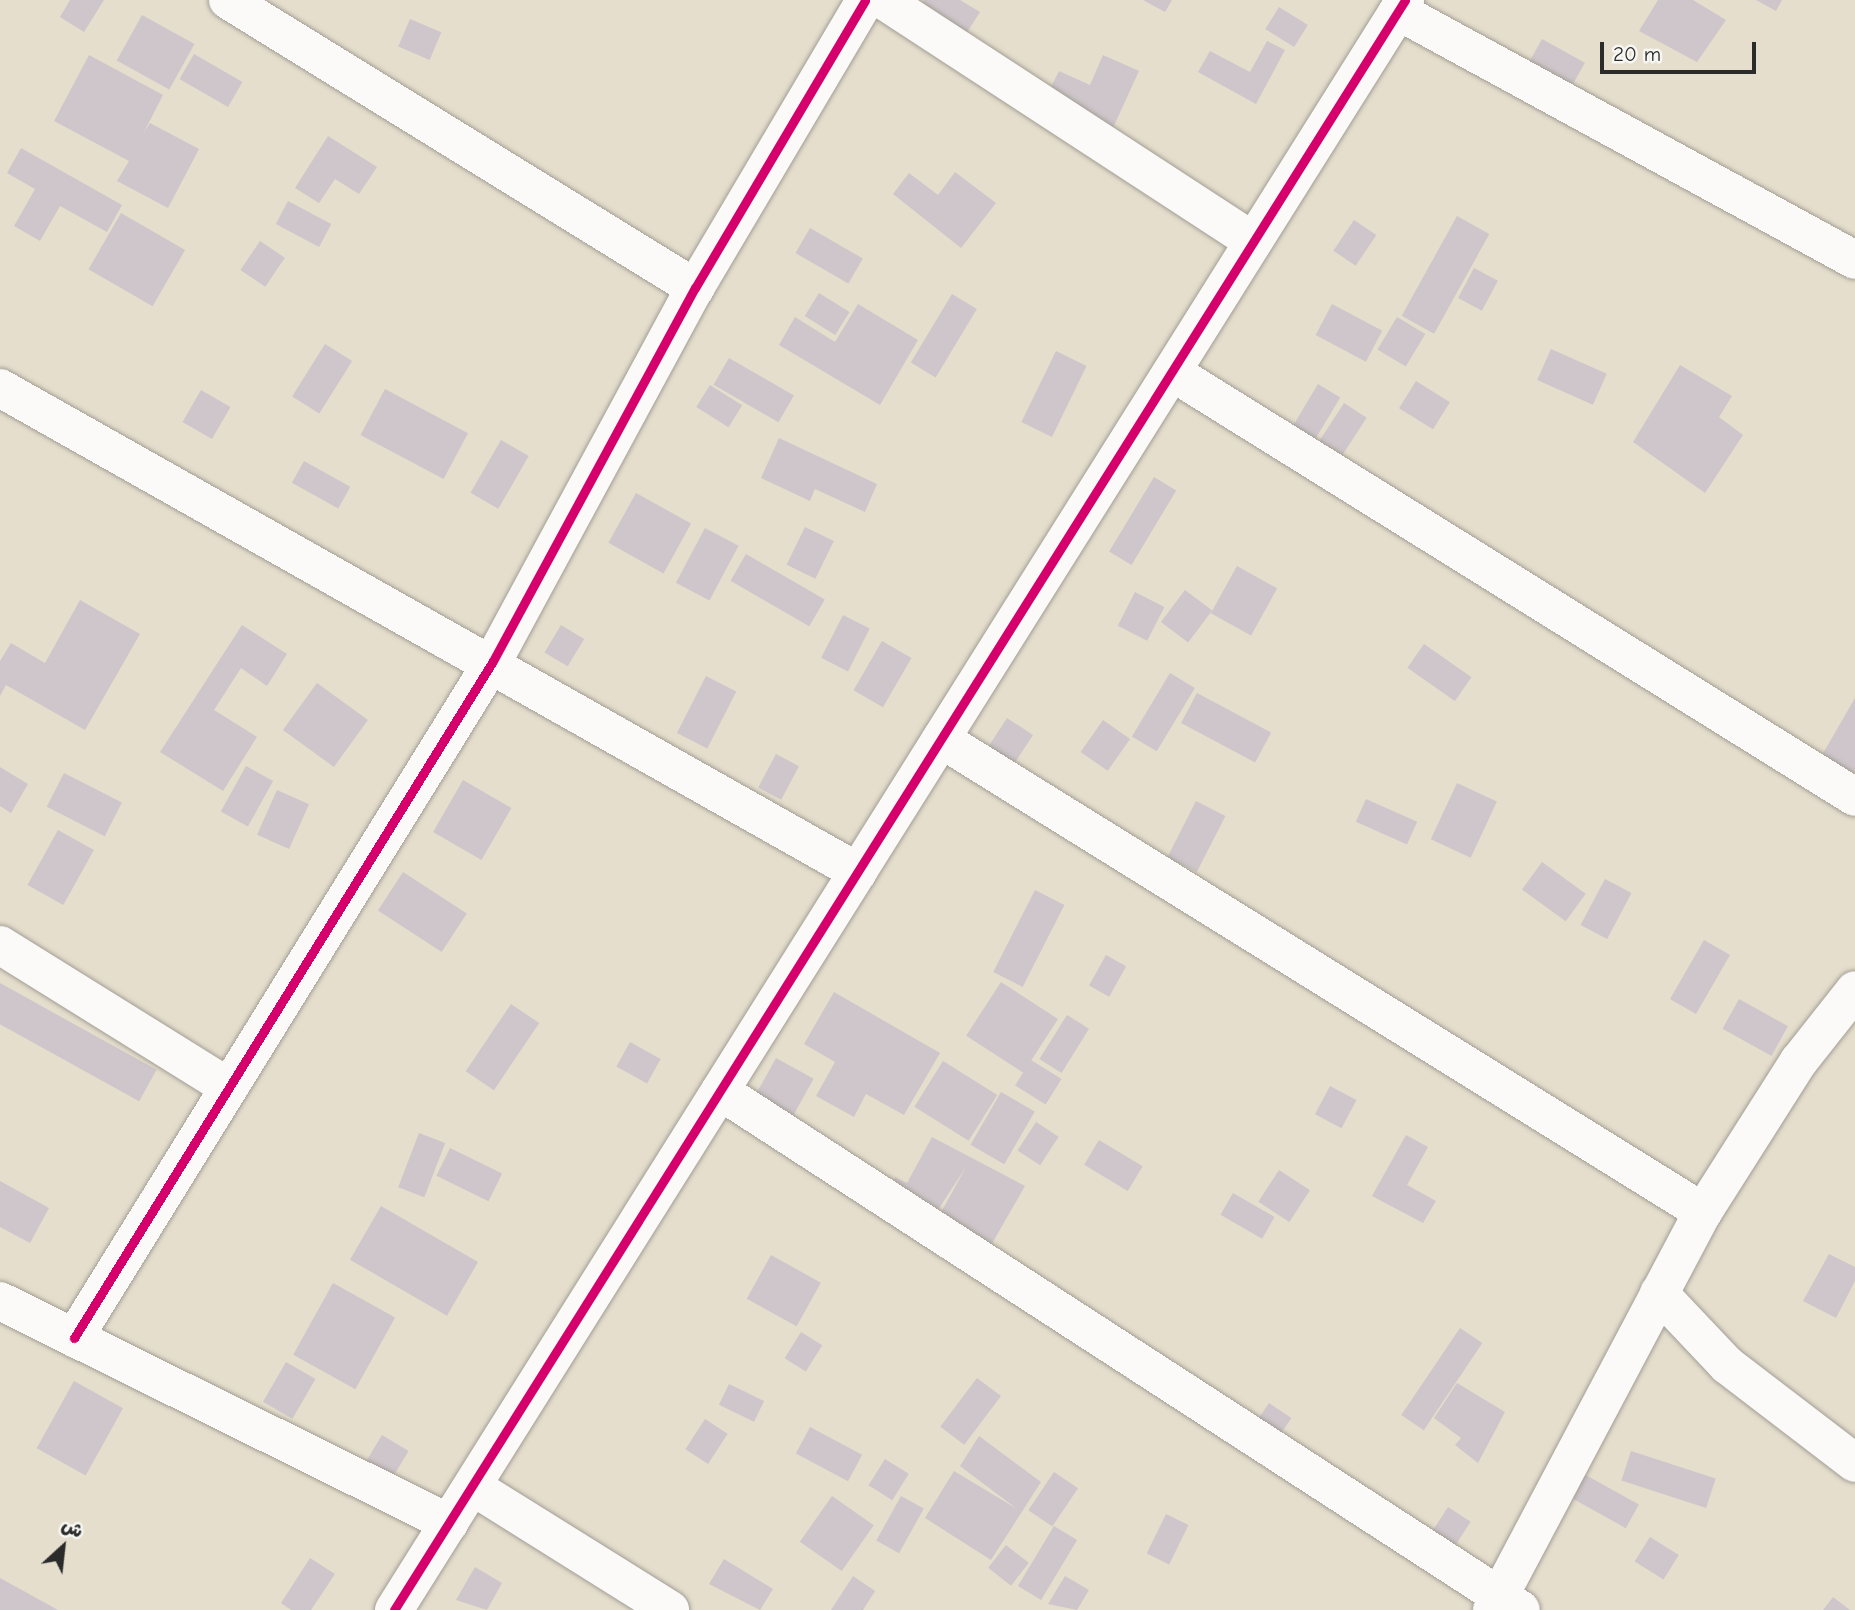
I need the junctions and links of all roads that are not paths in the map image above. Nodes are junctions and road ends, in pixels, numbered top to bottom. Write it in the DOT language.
graph roads {
  1 [pos="228,0"];
  2 [pos="864,0"];
  3 [pos="883,0"];
  4 [pos="1402,6"];
  5 [pos="1253,241"];
  6 [pos="1855,260"];
  7 [pos="695,288"];
  8 [pos="1172,372"];
  9 [pos="0,388"];
  10 [pos="493,661"];
  11 [pos="941,739"];
  12 [pos="1855,797"];
  13 [pos="858,872"];
  14 [pos="0,945"];
  15 [pos="1855,990"];
  16 [pos="228,1087"];
  17 [pos="720,1091"];
  18 [pos="1703,1212"];
  19 [pos="1659,1293"];
  20 [pos="0,1301"];
  21 [pos="74,1338"];
  22 [pos="1855,1463"];
  23 [pos="475,1488"];
  24 [pos="449,1523"];
  25 [pos="1505,1605"];
  26 [pos="394,1610"];
  27 [pos="670,1610"];
  1 -- 7 [label="street"];
  2 -- 7 [label="street"];
  3 -- 5 [label="street"];
  4 -- 5 [label="street"];
  4 -- 6 [label="street"];
  5 -- 8 [label="street"];
  7 -- 10 [label="street"];
  8 -- 11 [label="street"];
  8 -- 12 [label="street"];
  9 -- 10 [label="street"];
  10 -- 13 [label="street"];
  10 -- 16 [label="street"];
  11 -- 13 [label="street"];
  11 -- 18 [label="street"];
  13 -- 17 [label="street"];
  14 -- 16 [label="street"];
  15 -- 18 [label="street"];
  16 -- 21 [label="street"];
  17 -- 23 [label="street"];
  17 -- 25 [label="street"];
  18 -- 19 [label="street"];
  19 -- 22 [label="street"];
  19 -- 25 [label="street"];
  20 -- 21 [label="street"];
  21 -- 24 [label="street"];
  23 -- 24 [label="street"];
  23 -- 27 [label="street"];
  24 -- 26 [label="street"];
}
